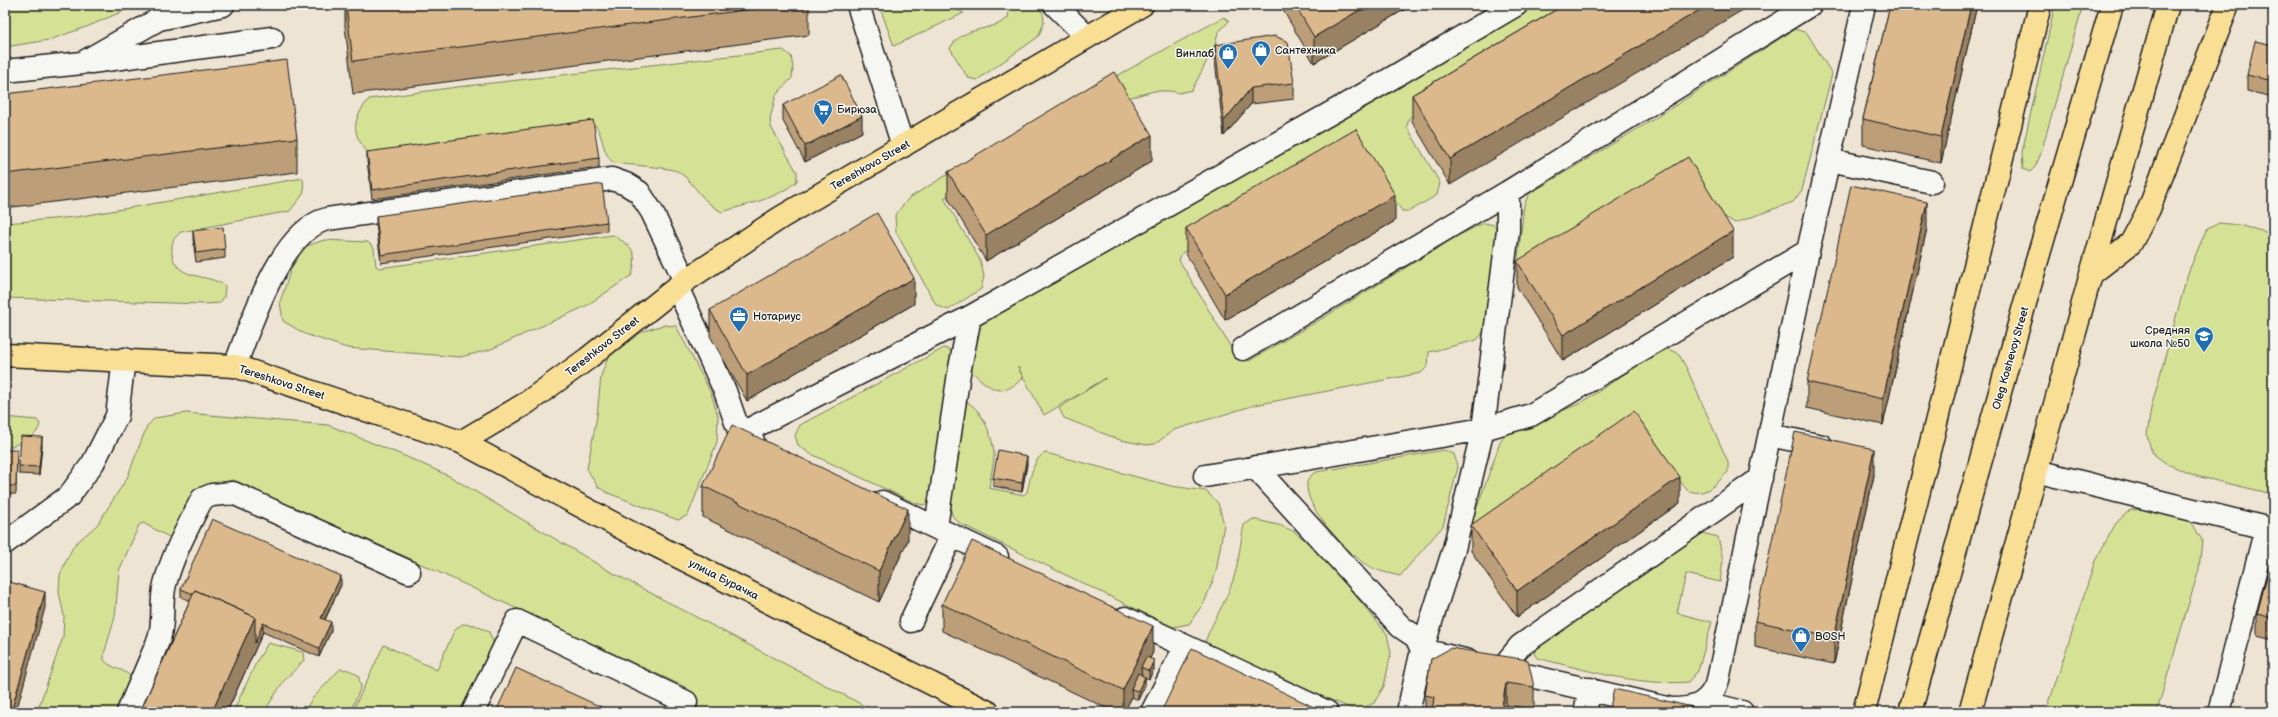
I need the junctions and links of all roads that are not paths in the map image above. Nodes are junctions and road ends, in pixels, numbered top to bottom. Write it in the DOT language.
graph roads {
  1 [pos="223,5"];
  2 [pos="858,5"];
  3 [pos="1055,5"];
  4 [pos="1142,5"];
  5 [pos="1516,5"];
  6 [pos="1810,5"];
  7 [pos="1864,5"];
  8 [pos="2040,5"];
  9 [pos="2112,5"];
  10 [pos="2168,5"];
  11 [pos="2228,5"];
  12 [pos="1087,37"];
  13 [pos="272,38"];
  14 [pos="82,63"];
  15 [pos="5,71"];
  16 [pos="903,146"];
  17 [pos="1830,160"];
  18 [pos="1932,182"];
  19 [pos="1508,192"];
  20 [pos="1808,251"];
  21 [pos="2091,274"];
  22 [pos="681,284"];
  23 [pos="970,317"];
  24 [pos="1243,349"];
  25 [pos="5,355"];
  26 [pos="124,359"];
  27 [pos="235,366"];
  28 [pos="1483,429"];
  29 [pos="740,434"];
  30 [pos="1770,435"];
  31 [pos="461,442"];
  32 [pos="775,451"];
  33 [pos="1843,451"];
  34 [pos="1254,468"];
  35 [pos="2036,471"];
  36 [pos="1205,476"];
  37 [pos="1761,478"];
  38 [pos="866,494"];
  39 [pos="2270,529"];
  40 [pos="944,531"];
  41 [pos="5,543"];
  42 [pos="1017,567"];
  43 [pos="409,572"];
  44 [pos="1108,610"];
  45 [pos="911,620"];
  46 [pos="1185,647"];
  47 [pos="1422,650"];
  48 [pos="1501,669"];
  49 [pos="1590,689"];
  50 [pos="686,702"];
  51 [pos="1703,702"];
  52 [pos="128,712"];
  53 [pos="473,712"];
  54 [pos="988,712"];
  55 [pos="1152,712"];
  56 [pos="1327,712"];
  57 [pos="1408,712"];
  58 [pos="1585,712"];
  59 [pos="1742,712"];
  60 [pos="1864,712"];
  61 [pos="1910,712"];
  62 [pos="1970,712"];
  63 [pos="2219,712"];
  1 -- 14 [label="street"];
  2 -- 16 [label="street"];
  3 -- 12 [label="street"];
  4 -- 12 [label="main road, Tereshkova Street"];
  5 -- 23 [label="street"];
  6 -- 19 [label="street"];
  7 -- 17 [label="street"];
  8 -- 60 [label="main road"];
  9 -- 61 [label="main road, Oleg Koshevoy Street"];
  10 -- 21 [label="main road"];
  11 -- 21 [label="main road"];
  12 -- 16 [label="main road, Tereshkova Street"];
  13 -- 14 [label="street"];
  14 -- 15 [label="street"];
  16 -- 22 [label="main road, Tereshkova Street"];
  17 -- 18 [label="street"];
  17 -- 20 [label="street"];
  19 -- 24 [label="street"];
  19 -- 28 [label="street"];
  20 -- 28 [label="street"];
  20 -- 30 [label="street"];
  21 -- 35 [label="main road"];
  22 -- 27 [label="street"];
  22 -- 29 [label="street"];
  22 -- 31 [label="main road, Tereshkova Street"];
  23 -- 29 [label="street"];
  23 -- 40 [label="street"];
  25 -- 26 [label="main road, Tereshkova Street"];
  26 -- 27 [label="main road, Tereshkova Street"];
  26 -- 41 [label="street"];
  27 -- 31 [label="main road, Tereshkova Street"];
  28 -- 34 [label="street"];
  28 -- 47 [label="street"];
  29 -- 32 [label="street"];
  30 -- 33 [label="street"];
  30 -- 37 [label="street"];
  31 -- 54 [label="main road, улица Бурачка"];
  34 -- 36 [label="street"];
  34 -- 47 [label="street"];
  35 -- 39 [label="street"];
  35 -- 62 [label="main road"];
  37 -- 48 [label="street"];
  37 -- 51 [label="street"];
  38 -- 40 [label="street"];
  39 -- 63 [label="street"];
  40 -- 42 [label="street"];
  40 -- 45 [label="street"];
  43 -- 52 [label="street"];
  44 -- 46 [label="street"];
  46 -- 55 [label="street"];
  46 -- 56 [label="street"];
  47 -- 48 [label="street"];
  47 -- 57 [label="street"];
  48 -- 49 [label="street"];
  49 -- 51 [label="street"];
  49 -- 58 [label="street"];
  50 -- 53 [label="street"];
  51 -- 59 [label="street"];
}
